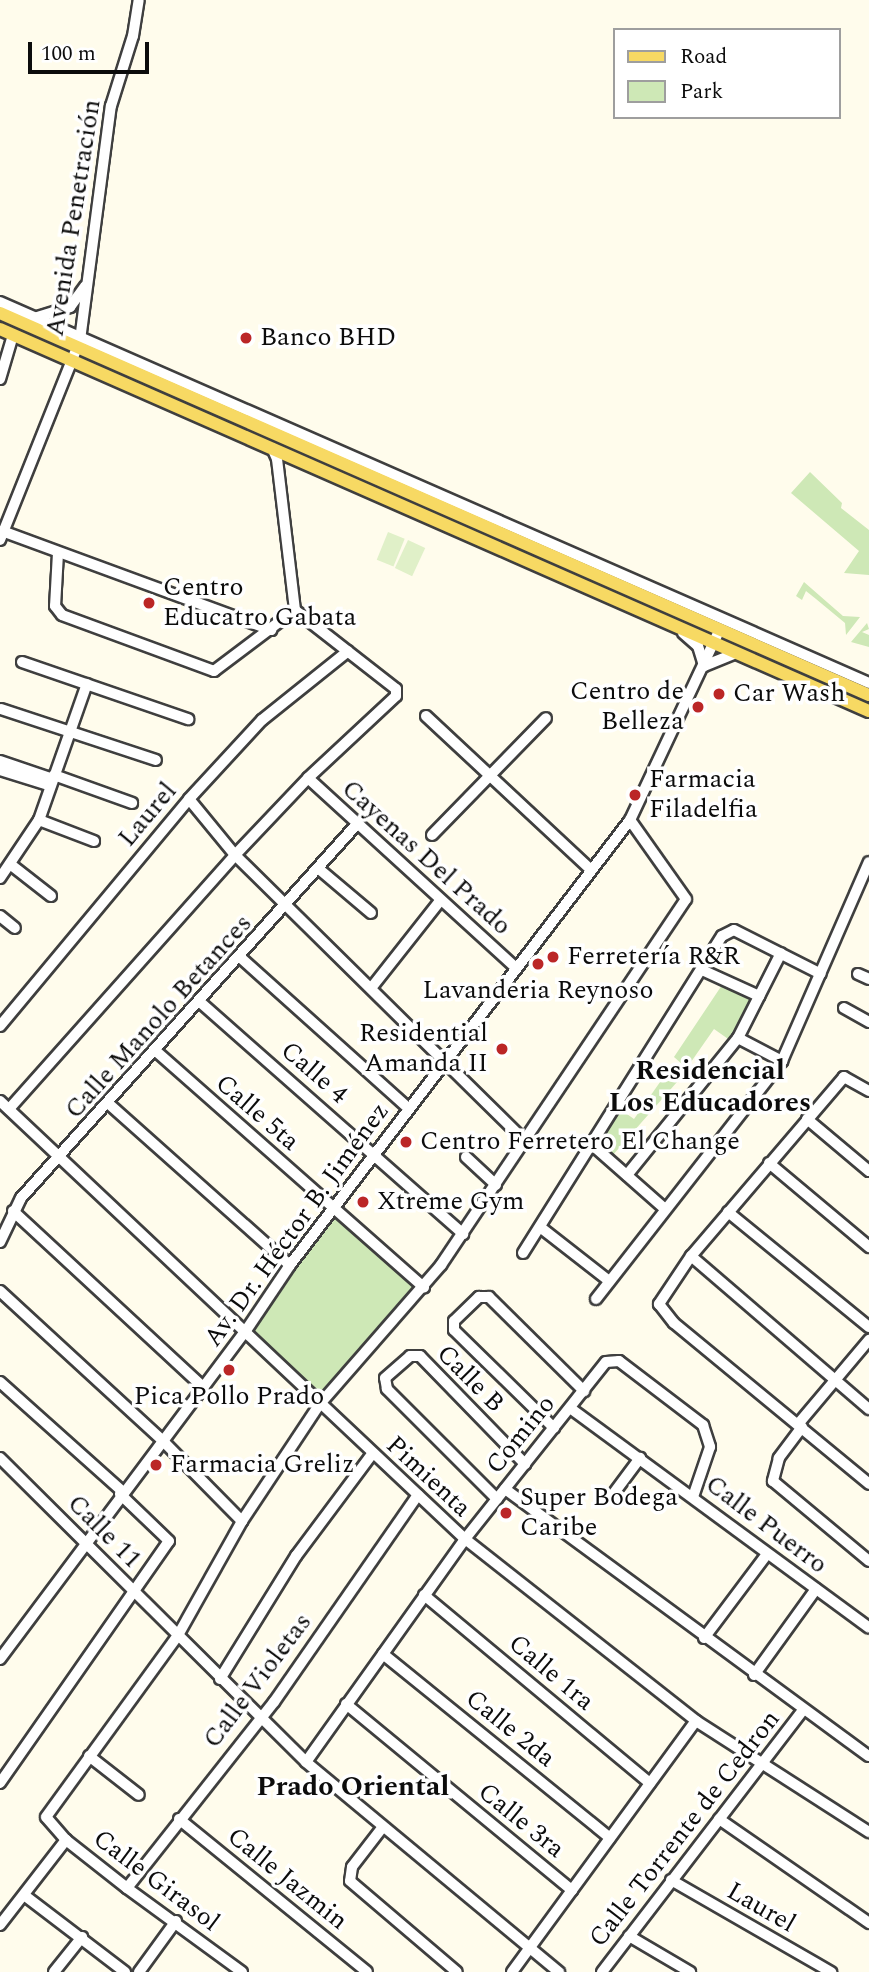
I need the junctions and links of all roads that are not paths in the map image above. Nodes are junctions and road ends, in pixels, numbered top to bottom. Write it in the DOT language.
graph roads {
  1 [pos="139,0"];
  2 [pos="87,282"];
  3 [pos="0,302"];
  4 [pos="0,313"];
  5 [pos="34,318"];
  6 [pos="0,329"];
  7 [pos="13,335"];
  8 [pos="77,344"];
  9 [pos="69,361"];
  10 [pos="0,379"];
  11 [pos="272,448"];
  12 [pos="1,536"];
  13 [pos="58,553"];
  14 [pos="295,610"];
  15 [pos="671,624"];
  16 [pos="720,629"];
  17 [pos="271,630"];
  18 [pos="714,643"];
  19 [pos="348,651"];
  20 [pos="737,653"];
  21 [pos="22,662"];
  22 [pos="704,666"];
  23 [pos="869,683"];
  24 [pos="87,684"];
  25 [pos="869,695"];
  26 [pos="1,709"];
  27 [pos="869,711"];
  28 [pos="426,716"];
  29 [pos="188,719"];
  30 [pos="546,719"];
  31 [pos="70,732"];
  32 [pos="156,760"];
  33 [pos="0,761"];
  34 [pos="0,770"];
  35 [pos="488,777"];
  36 [pos="307,778"];
  37 [pos="53,780"];
  38 [pos="189,799"];
  39 [pos="132,803"];
  40 [pos="39,820"];
  41 [pos="630,820"];
  42 [pos="357,824"];
  43 [pos="432,835"];
  44 [pos="94,841"];
  45 [pos="235,855"];
  46 [pos="869,862"];
  47 [pos="6,865"];
  48 [pos="319,869"];
  49 [pos="591,870"];
  50 [pos="0,878"];
  51 [pos="51,896"];
  52 [pos="439,901"];
  53 [pos="287,906"];
  54 [pos="371,913"];
  55 [pos="0,916"];
  56 [pos="15,928"];
  57 [pos="781,953"];
  58 [pos="241,958"];
  59 [pos="516,968"];
  60 [pos="702,970"];
  61 [pos="821,974"];
  62 [pos="858,974"];
  63 [pos="869,979"];
  64 [pos="372,987"];
  65 [pos="759,996"];
  66 [pos="200,1002"];
  67 [pos="844,1008"];
  68 [pos="869,1022"];
  69 [pos="0,1026"];
  70 [pos="738,1038"];
  71 [pos="157,1052"];
  72 [pos="782,1061"];
  73 [pos="446,1062"];
  74 [pos="869,1091"];
  75 [pos="0,1101"];
  76 [pos="108,1104"];
  77 [pos="9,1109"];
  78 [pos="409,1109"];
  79 [pos="807,1119"];
  80 [pos="525,1141"];
  81 [pos="589,1143"];
  82 [pos="375,1153"];
  83 [pos="59,1157"];
  84 [pos="466,1157"];
  85 [pos="769,1163"];
  86 [pos="869,1171"];
  87 [pos="627,1175"];
  88 [pos="496,1185"];
  89 [pos="334,1208"];
  90 [pos="665,1209"];
  91 [pos="13,1211"];
  92 [pos="728,1212"];
  93 [pos="540,1227"];
  94 [pos="463,1234"];
  95 [pos="0,1242"];
  96 [pos="869,1247"];
  97 [pos="523,1253"];
  98 [pos="691,1256"];
  99 [pos="290,1265"];
  100 [pos="609,1281"];
  101 [pos="424,1287"];
  102 [pos="0,1291"];
  103 [pos="596,1299"];
  104 [pos="869,1328"];
  105 [pos="245,1332"];
  106 [pos="869,1340"];
  107 [pos="0,1382"];
  108 [pos="837,1382"];
  109 [pos="203,1387"];
  110 [pos="584,1391"];
  111 [pos="319,1405"];
  112 [pos="570,1408"];
  113 [pos="869,1409"];
  114 [pos="800,1425"];
  115 [pos="554,1427"];
  116 [pos="162,1440"];
  117 [pos="372,1454"];
  118 [pos="0,1458"];
  119 [pos="640,1458"];
  120 [pos="525,1464"];
  121 [pos="869,1484"];
  122 [pos="505,1489"];
  123 [pos="121,1493"];
  124 [pos="418,1495"];
  125 [pos="611,1497"];
  126 [pos="693,1497"];
  127 [pos="497,1499"];
  128 [pos="242,1521"];
  129 [pos="465,1539"];
  130 [pos="85,1543"];
  131 [pos="767,1554"];
  132 [pos="869,1561"];
  133 [pos="817,1589"];
  134 [pos="133,1592"];
  135 [pos="424,1595"];
  136 [pos="869,1628"];
  137 [pos="177,1637"];
  138 [pos="704,1638"];
  139 [pos="383,1654"];
  140 [pos="0,1659"];
  141 [pos="754,1675"];
  142 [pos="220,1679"];
  143 [pos="346,1704"];
  144 [pos="802,1711"];
  145 [pos="261,1715"];
  146 [pos="696,1721"];
  147 [pos="89,1756"];
  148 [pos="869,1756"];
  149 [pos="763,1760"];
  150 [pos="306,1762"];
  151 [pos="0,1783"];
  152 [pos="650,1783"];
  153 [pos="139,1795"];
  154 [pos="179,1819"];
  155 [pos="719,1819"];
  156 [pos="382,1828"];
  157 [pos="869,1832"];
  158 [pos="610,1838"];
  159 [pos="66,1840"];
  160 [pos="671,1880"];
  161 [pos="127,1888"];
  162 [pos="572,1890"];
  163 [pos="24,1895"];
  164 [pos="176,1921"];
  165 [pos="869,1923"];
  166 [pos="0,1925"];
  167 [pos="629,1936"];
  168 [pos="82,1937"];
  169 [pos="528,1949"];
  170 [pos="54,1972"];
  171 [pos="125,1972"];
  172 [pos="139,1972"];
  173 [pos="242,1972"];
  174 [pos="368,1972"];
  175 [pos="457,1972"];
  176 [pos="512,1972"];
  177 [pos="559,1972"];
  178 [pos="601,1972"];
  179 [pos="690,1972"];
  180 [pos="831,1972"];
  1 -- 2 [label="street, Avenida Penetración"];
  2 -- 5 [label="street"];
  2 -- 8 [label="street, Avenida Penetración"];
  3 -- 5 [label="street"];
  4 -- 8 [label="main road"];
  5 -- 8 [label="street"];
  6 -- 7 [label="main road"];
  7 -- 9 [label="main road"];
  7 -- 10 [label="street"];
  8 -- 9 [label="street, Avenida Penetración"];
  8 -- 16 [label="main road"];
  8 -- 23 [label="street"];
  9 -- 11 [label="main road"];
  9 -- 12 [label="street, Avenida Penetración"];
  11 -- 14 [label="street"];
  11 -- 15 [label="main road"];
  12 -- 13 [label="street"];
  13 -- 17 [label="street"];
  13 -- 17 [label="street"];
  14 -- 17 [label="street"];
  14 -- 19 [label="street"];
  15 -- 18 [label="main road"];
  15 -- 22 [label="street"];
  16 -- 18 [label="street, Av. Dr. Héctor B. Jiménez"];
  16 -- 25 [label="main road"];
  18 -- 20 [label="main road"];
  18 -- 22 [label="street, Av. Dr. Héctor B. Jiménez"];
  19 -- 36 [label="street"];
  19 -- 38 [label="street, Laurel"];
  20 -- 22 [label="street"];
  20 -- 27 [label="main road"];
  21 -- 24 [label="street"];
  22 -- 41 [label="street, Av. Dr. Héctor B. Jiménez"];
  24 -- 29 [label="street"];
  24 -- 31 [label="street"];
  26 -- 31 [label="street"];
  28 -- 35 [label="street"];
  30 -- 35 [label="street"];
  31 -- 32 [label="street"];
  31 -- 37 [label="street"];
  33 -- 37 [label="street"];
  34 -- 37 [label="street"];
  35 -- 43 [label="street"];
  35 -- 49 [label="street"];
  36 -- 42 [label="street, Cayenas Del Prado"];
  36 -- 45 [label="street"];
  37 -- 39 [label="street"];
  37 -- 40 [label="street"];
  38 -- 45 [label="street"];
  38 -- 69 [label="street, Laurel"];
  40 -- 44 [label="street"];
  40 -- 47 [label="street"];
  41 -- 49 [label="street, Av. Dr. Héctor B. Jiménez"];
  41 -- 80 [label="street"];
  42 -- 48 [label="street, Calle Manolo Betances"];
  42 -- 52 [label="street, Cayenas Del Prado"];
  45 -- 53 [label="street"];
  45 -- 77 [label="street"];
  46 -- 61 [label="street"];
  47 -- 50 [label="street"];
  47 -- 51 [label="street"];
  48 -- 53 [label="street, Calle Manolo Betances"];
  48 -- 54 [label="street"];
  49 -- 59 [label="street, Av. Dr. Héctor B. Jiménez"];
  52 -- 59 [label="street, Cayenas Del Prado"];
  52 -- 64 [label="street"];
  53 -- 58 [label="street, Calle Manolo Betances"];
  53 -- 64 [label="street"];
  55 -- 56 [label="street"];
  57 -- 60 [label="street"];
  57 -- 61 [label="street"];
  57 -- 65 [label="street"];
  58 -- 66 [label="street, Calle Manolo Betances"];
  58 -- 78 [label="street"];
  59 -- 73 [label="street, Av. Dr. Héctor B. Jiménez"];
  60 -- 65 [label="street"];
  60 -- 81 [label="street"];
  61 -- 72 [label="street"];
  62 -- 63 [label="street"];
  64 -- 73 [label="street"];
  65 -- 70 [label="street"];
  66 -- 71 [label="street, Calle Manolo Betances"];
  66 -- 82 [label="street, Calle 4"];
  67 -- 68 [label="street"];
  70 -- 72 [label="street"];
  70 -- 87 [label="street"];
  71 -- 76 [label="street, Calle Manolo Betances"];
  71 -- 89 [label="street, Calle 5ta"];
  72 -- 90 [label="street"];
  73 -- 78 [label="street, Av. Dr. Héctor B. Jiménez"];
  73 -- 80 [label="street"];
  74 -- 79 [label="street"];
  75 -- 77 [label="street, Pimienta"];
  76 -- 83 [label="street, Calle Manolo Betances"];
  76 -- 99 [label="street"];
  77 -- 83 [label="street, Pimienta"];
  78 -- 82 [label="street, Av. Dr. Héctor B. Jiménez"];
  79 -- 85 [label="street"];
  79 -- 86 [label="street"];
  80 -- 88 [label="street"];
  81 -- 87 [label="street"];
  81 -- 93 [label="street"];
  82 -- 89 [label="street, Av. Dr. Héctor B. Jiménez"];
  82 -- 94 [label="street, Calle 4"];
  83 -- 91 [label="street, Calle Manolo Betances"];
  83 -- 105 [label="street, Pimienta"];
  84 -- 88 [label="street"];
  85 -- 92 [label="street"];
  85 -- 96 [label="street"];
  87 -- 90 [label="street"];
  88 -- 94 [label="street"];
  89 -- 99 [label="street, Av. Dr. Héctor B. Jiménez"];
  89 -- 101 [label="street, Calle 5ta"];
  90 -- 100 [label="street"];
  91 -- 95 [label="street, Calle Manolo Betances"];
  91 -- 109 [label="street"];
  92 -- 98 [label="street"];
  92 -- 104 [label="street"];
  93 -- 97 [label="street"];
  93 -- 100 [label="street"];
  94 -- 101 [label="street"];
  98 -- 108 [label="street"];
  98 -- 114 [label="street"];
  99 -- 105 [label="street, Av. Dr. Héctor B. Jiménez"];
  100 -- 103 [label="street"];
  101 -- 111 [label="street"];
  102 -- 116 [label="street"];
  105 -- 109 [label="street, Av. Dr. Héctor B. Jiménez"];
  105 -- 111 [label="street, Pimienta"];
  106 -- 108 [label="street"];
  107 -- 123 [label="street"];
  108 -- 113 [label="street"];
  108 -- 114 [label="street"];
  109 -- 116 [label="street, Av. Dr. Héctor B. Jiménez"];
  110 -- 112 [label="street, Comino"];
  110 -- 115 [label="street"];
  110 -- 126 [label="street, Comino"];
  111 -- 117 [label="street, Pimienta"];
  111 -- 128 [label="street"];
  112 -- 115 [label="street, Comino"];
  112 -- 119 [label="street, Calle Puerro"];
  114 -- 121 [label="street"];
  114 -- 132 [label="street"];
  115 -- 120 [label="street, Comino"];
  116 -- 123 [label="street, Av. Dr. Héctor B. Jiménez"];
  116 -- 128 [label="street"];
  117 -- 124 [label="street, Pimienta"];
  117 -- 142 [label="street"];
  118 -- 130 [label="street, Calle 11"];
  119 -- 125 [label="street"];
  119 -- 126 [label="street, Calle Puerro"];
  120 -- 122 [label="street, Comino"];
  120 -- 127 [label="street, Calle B"];
  122 -- 127 [label="street, Comino"];
  122 -- 138 [label="street"];
  123 -- 130 [label="street, Av. Dr. Héctor B. Jiménez"];
  123 -- 134 [label="street"];
  124 -- 129 [label="street, Pimienta"];
  124 -- 145 [label="street, Calle Violetas"];
  126 -- 131 [label="street, Calle Puerro"];
  127 -- 129 [label="street, Comino"];
  128 -- 137 [label="street"];
  129 -- 135 [label="street, Comino"];
  129 -- 146 [label="street, Pimienta"];
  130 -- 134 [label="street, Calle 11"];
  130 -- 140 [label="street, Av. Dr. Héctor B. Jiménez"];
  131 -- 133 [label="street, Calle Puerro"];
  131 -- 138 [label="street"];
  133 -- 136 [label="street, Calle Puerro"];
  133 -- 141 [label="street"];
  134 -- 137 [label="street, Calle 11"];
  134 -- 151 [label="street"];
  135 -- 139 [label="street, Comino"];
  135 -- 152 [label="street, Calle 1ra"];
  137 -- 142 [label="street, Calle 11"];
  137 -- 147 [label="street"];
  138 -- 141 [label="street"];
  139 -- 143 [label="street, Comino"];
  139 -- 158 [label="street, Calle 2da"];
  141 -- 144 [label="street"];
  142 -- 145 [label="street, Calle 11"];
  143 -- 150 [label="street, Comino"];
  143 -- 162 [label="street, Calle 3ra"];
  144 -- 148 [label="street"];
  144 -- 149 [label="street, Calle Torrente de Cedron"];
  145 -- 150 [label="street, Calle 11"];
  145 -- 154 [label="street, Calle Violetas"];
  146 -- 149 [label="street, Pimienta"];
  146 -- 152 [label="street"];
  147 -- 153 [label="street"];
  147 -- 159 [label="street, Calle Girasol"];
  149 -- 155 [label="street, Calle Torrente de Cedron"];
  149 -- 157 [label="street, Pimienta"];
  150 -- 156 [label="street, Calle 11"];
  152 -- 158 [label="street"];
  154 -- 161 [label="street, Calle Violetas"];
  154 -- 174 [label="street, Calle Jazmin"];
  155 -- 160 [label="street, Calle Torrente de Cedron"];
  155 -- 165 [label="street"];
  156 -- 169 [label="street, Calle 11"];
  156 -- 175 [label="street"];
  158 -- 162 [label="street"];
  159 -- 161 [label="street, Calle Girasol"];
  159 -- 163 [label="street"];
  160 -- 167 [label="street, Calle Torrente de Cedron"];
  160 -- 180 [label="street, Laurel"];
  161 -- 164 [label="street, Calle Girasol"];
  162 -- 169 [label="street"];
  163 -- 166 [label="street"];
  163 -- 168 [label="street"];
  164 -- 172 [label="street"];
  164 -- 173 [label="street, Calle Girasol"];
  167 -- 178 [label="street, Calle Torrente de Cedron"];
  167 -- 179 [label="street"];
  168 -- 170 [label="street"];
  168 -- 171 [label="street"];
  169 -- 176 [label="street"];
  169 -- 177 [label="street, Calle 11"];
}
